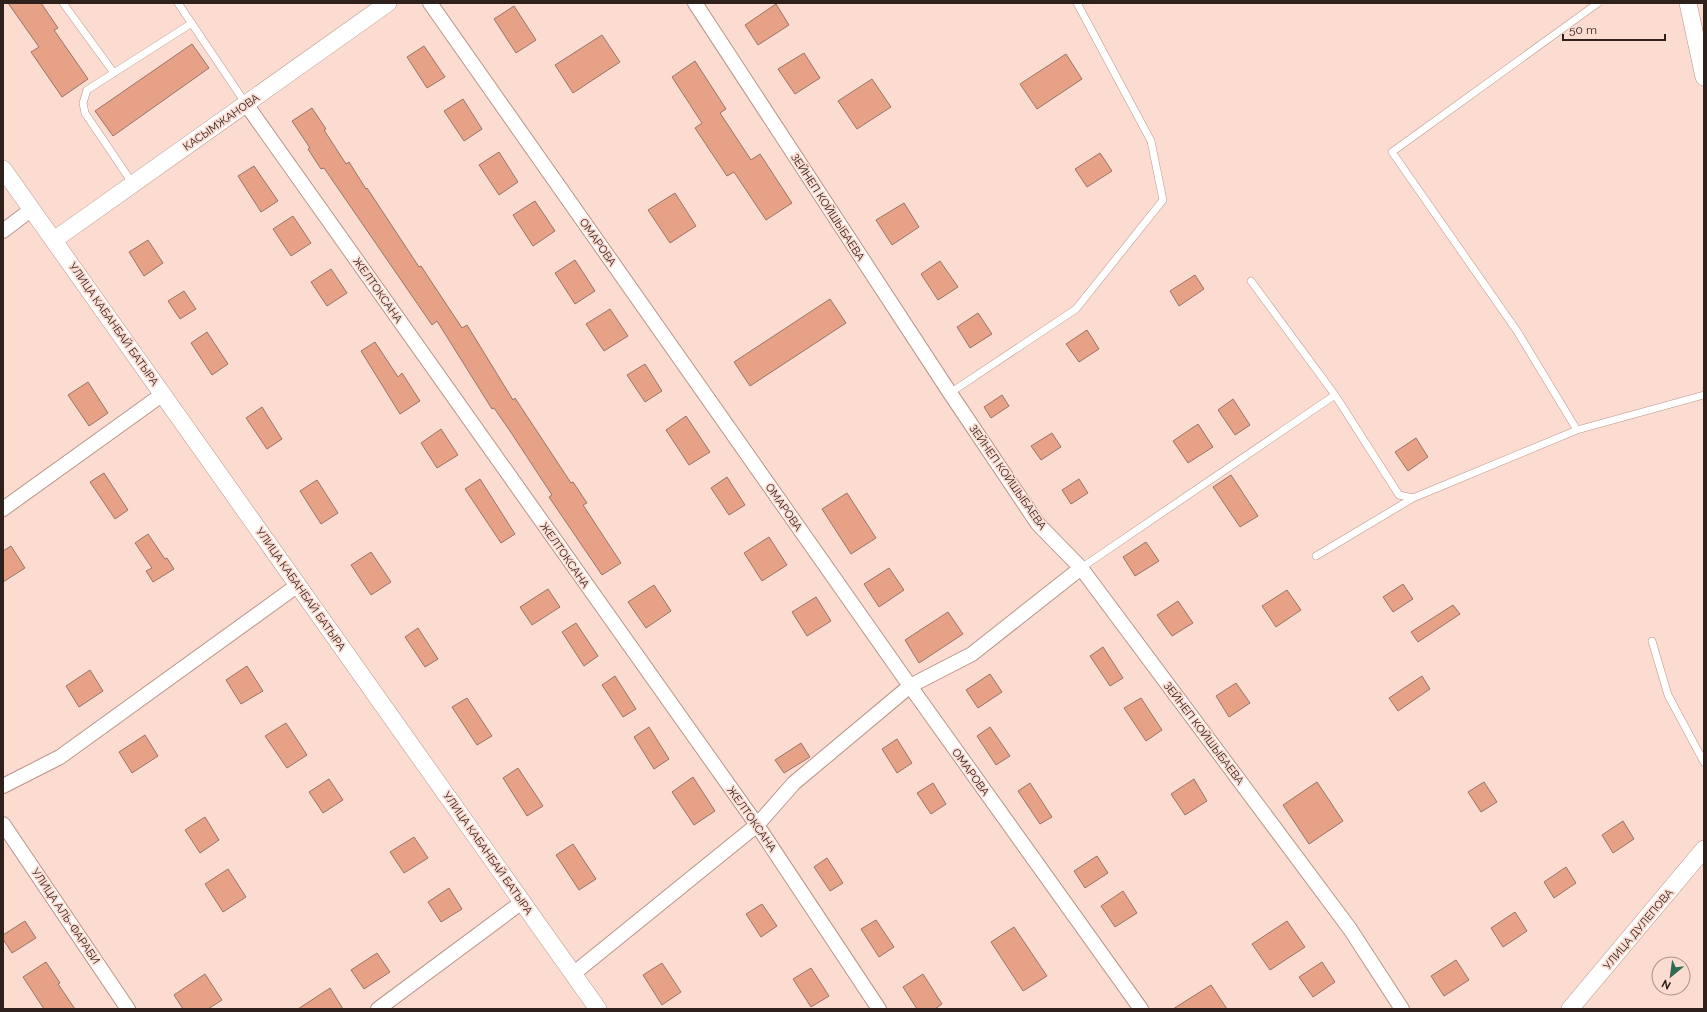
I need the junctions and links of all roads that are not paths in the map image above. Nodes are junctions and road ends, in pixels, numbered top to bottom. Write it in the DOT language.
graph roads {
  1 [pos="63,3"];
  2 [pos="178,3"];
  3 [pos="388,3"];
  4 [pos="430,3"];
  5 [pos="695,3"];
  6 [pos="1077,3"];
  7 [pos="1598,3"];
  8 [pos="1688,3"];
  9 [pos="192,23"];
  10 [pos="114,73"];
  11 [pos="1704,77"];
  12 [pos="246,104"];
  13 [pos="3,169"];
  14 [pos="133,184"];
  15 [pos="32,209"];
  16 [pos="3,231"];
  17 [pos="54,240"];
  18 [pos="1251,281"];
  19 [pos="950,393"];
  20 [pos="163,394"];
  21 [pos="1335,395"];
  22 [pos="1704,395"];
  23 [pos="1577,430"];
  24 [pos="1413,498"];
  25 [pos="3,509"];
  26 [pos="1316,556"];
  27 [pos="1081,568"];
  28 [pos="298,585"];
  29 [pos="1652,641"];
  30 [pos="910,686"];
  31 [pos="1704,762"];
  32 [pos="3,786"];
  33 [pos="3,824"];
  34 [pos="757,825"];
  35 [pos="1704,849"];
  36 [pos="522,902"];
  37 [pos="573,974"];
  38 [pos="128,1009"];
  39 [pos="378,1009"];
  40 [pos="598,1009"];
  41 [pos="879,1009"];
  42 [pos="1142,1009"];
  43 [pos="1402,1009"];
  44 [pos="1570,1009"];
  1 -- 10 [label="lane"];
  2 -- 9 [label="lane"];
  3 -- 12 [label="street, КАСЫМЖАНОВА"];
  4 -- 30 [label="street, ОМАРОВА"];
  5 -- 19 [label="street, ЗЕЙНЕП КОЙШЫБАЕВА"];
  6 -- 19 [label="lane"];
  7 -- 23 [label="lane"];
  8 -- 11 [label="street"];
  9 -- 10 [label="lane"];
  9 -- 12 [label="lane"];
  10 -- 14 [label="lane"];
  12 -- 14 [label="street, КАСЫМЖАНОВА"];
  12 -- 34 [label="street, ЖЕЛТОКСАНА"];
  13 -- 15 [label="street, УЛИЦА КАБАНБАЙ БАТЫРА"];
  14 -- 17 [label="street, КАСЫМЖАНОВА"];
  15 -- 16 [label="street"];
  15 -- 17 [label="street, УЛИЦА КАБАНБАЙ БАТЫРА"];
  17 -- 20 [label="street, УЛИЦА КАБАНБАЙ БАТЫРА"];
  18 -- 21 [label="lane"];
  19 -- 27 [label="street, ЗЕЙНЕП КОЙШЫБАЕВА"];
  20 -- 25 [label="street"];
  20 -- 28 [label="street, УЛИЦА КАБАНБАЙ БАТЫРА"];
  21 -- 24 [label="lane"];
  21 -- 27 [label="lane"];
  22 -- 23 [label="lane"];
  23 -- 24 [label="lane"];
  24 -- 26 [label="lane"];
  27 -- 30 [label="street"];
  27 -- 43 [label="street, ЗЕЙНЕП КОЙШЫБАЕВА"];
  28 -- 32 [label="street"];
  28 -- 36 [label="street, УЛИЦА КАБАНБАЙ БАТЫРА"];
  29 -- 31 [label="lane"];
  30 -- 34 [label="street"];
  30 -- 42 [label="street, ОМАРОВА"];
  33 -- 38 [label="street, УЛИЦА АЛЬ-ФАРАБИ"];
  34 -- 37 [label="street"];
  34 -- 41 [label="street, ЖЕЛТОКСАНА"];
  35 -- 44 [label="street, УЛИЦА ДУЛЕПОВА"];
  36 -- 37 [label="street, УЛИЦА КАБАНБАЙ БАТЫРА"];
  36 -- 39 [label="street"];
  37 -- 40 [label="street, УЛИЦА КАБАНБАЙ БАТЫРА"];
}
